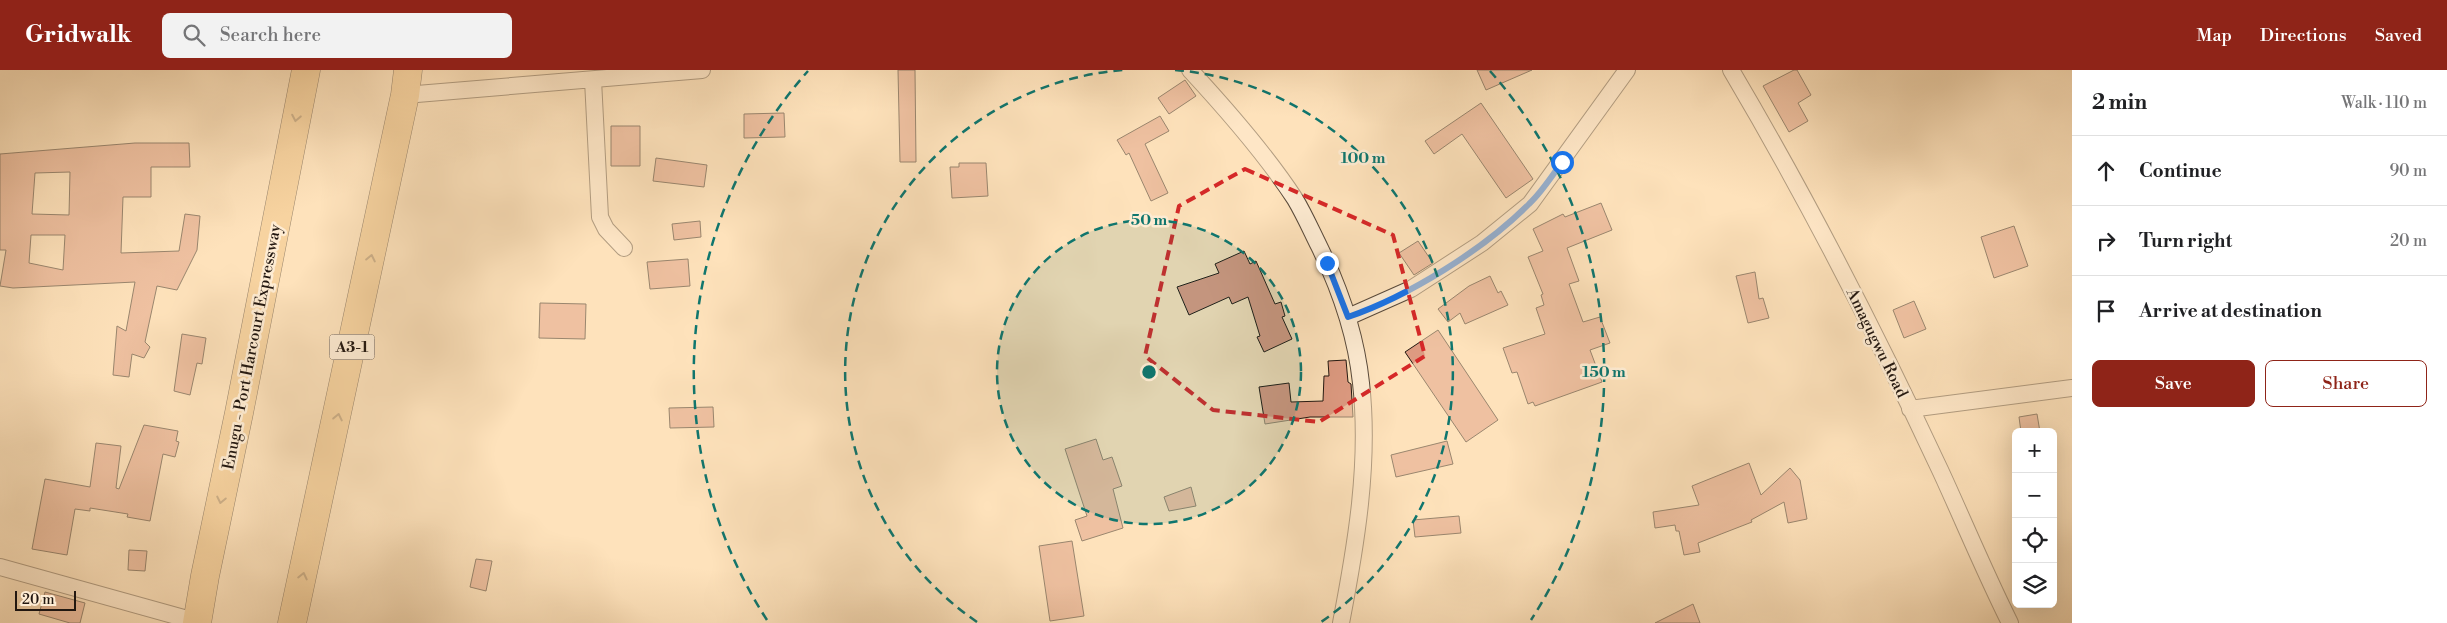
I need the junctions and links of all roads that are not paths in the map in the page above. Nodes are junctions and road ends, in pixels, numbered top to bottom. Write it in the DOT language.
graph roads {
  1 [pos="306,70"];
  2 [pos="702,70"];
  3 [pos="1190,70"];
  4 [pos="1627,70"];
  5 [pos="1731,70"];
  6 [pos="594,80"];
  7 [pos="407,83"];
  8 [pos="624,248"];
  9 [pos="1348,317"];
  10 [pos="2072,388"];
  11 [pos="1910,409"];
  12 [pos="0,568"];
  13 [pos="198,622"];
  14 [pos="292,623"];
  15 [pos="1340,623"];
  16 [pos="2010,623"];
  1 -- 13 [label="highway, Enugu - Port Harcourt Expressway, one-way"];
  2 -- 6 [label="street"];
  3 -- 9 [label="street"];
  4 -- 9 [label="street"];
  5 -- 11 [label="street, Amagugwu Road"];
  6 -- 7 [label="street"];
  6 -- 8 [label="street"];
  14 -- 7 [label="highway, A3-1, one-way"];
  9 -- 15 [label="street"];
  10 -- 11 [label="street"];
  11 -- 16 [label="street, Amagugwu Road"];
  12 -- 13 [label="street"];
}
